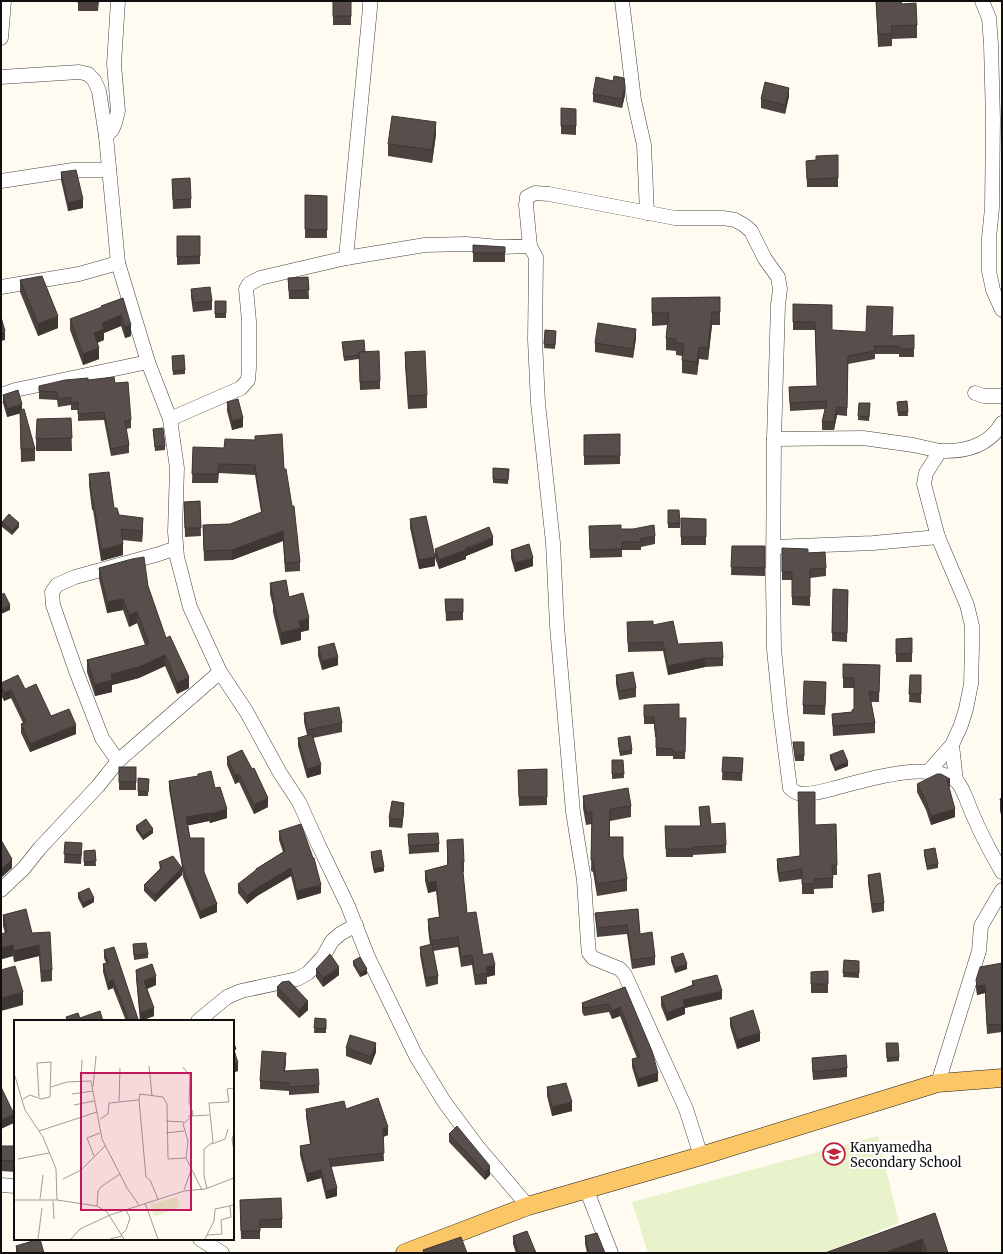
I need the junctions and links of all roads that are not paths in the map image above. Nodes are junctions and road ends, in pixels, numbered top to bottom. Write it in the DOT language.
graph roads {
  1 [pos="4,1"];
  2 [pos="118,1"];
  3 [pos="370,1"];
  4 [pos="622,1"];
  5 [pos="982,1"];
  6 [pos="1,38"];
  7 [pos="1,77"];
  8 [pos="106,136"];
  9 [pos="109,170"];
  10 [pos="1,181"];
  11 [pos="647,212"];
  12 [pos="530,246"];
  13 [pos="346,258"];
  14 [pos="118,263"];
  15 [pos="1,287"];
  16 [pos="1002,310"];
  17 [pos="148,362"];
  18 [pos="976,393"];
  19 [pos="1,395"];
  20 [pos="1002,396"];
  21 [pos="170,419"];
  22 [pos="1002,423"];
  23 [pos="774,439"];
  24 [pos="940,451"];
  25 [pos="938,537"];
  26 [pos="176,548"];
  27 [pos="774,548"];
  28 [pos="220,672"];
  29 [pos="952,745"];
  30 [pos="118,761"];
  31 [pos="930,771"];
  32 [pos="956,781"];
  33 [pos="1002,872"];
  34 [pos="1,890"];
  35 [pos="1002,890"];
  36 [pos="356,924"];
  37 [pos="199,1020"];
  38 [pos="1002,1078"];
  39 [pos="938,1083"];
  40 [pos="701,1156"];
  41 [pos="1,1185"];
  42 [pos="14,1186"];
  43 [pos="587,1190"];
  44 [pos="528,1206"];
  45 [pos="202,1240"];
  46 [pos="222,1253"];
  47 [pos="407,1253"];
  48 [pos="611,1253"];
  1 -- 6 [label="street"];
  2 -- 8 [label="street"];
  3 -- 13 [label="street"];
  4 -- 11 [label="street"];
  5 -- 16 [label="street"];
  7 -- 8 [label="street"];
  8 -- 9 [label="street"];
  9 -- 10 [label="street"];
  9 -- 14 [label="street"];
  11 -- 12 [label="street"];
  11 -- 23 [label="street"];
  12 -- 13 [label="street"];
  12 -- 40 [label="street"];
  13 -- 21 [label="street"];
  14 -- 15 [label="street"];
  14 -- 17 [label="street"];
  17 -- 19 [label="street"];
  17 -- 21 [label="street"];
  18 -- 20 [label="street"];
  21 -- 26 [label="street"];
  22 -- 24 [label="street"];
  23 -- 24 [label="street"];
  23 -- 27 [label="street"];
  24 -- 25 [label="street"];
  25 -- 27 [label="street"];
  25 -- 29 [label="street"];
  26 -- 28 [label="street"];
  26 -- 30 [label="street"];
  27 -- 31 [label="street"];
  28 -- 30 [label="street"];
  28 -- 36 [label="street"];
  29 -- 31 [label="street"];
  29 -- 32 [label="street"];
  30 -- 34 [label="street"];
  31 -- 32 [label="street"];
  32 -- 33 [label="street"];
  35 -- 39 [label="street"];
  36 -- 37 [label="street"];
  36 -- 44 [label="street"];
  38 -- 39 [label="main road"];
  39 -- 40 [label="main road"];
  40 -- 43 [label="main road"];
  41 -- 42 [label="street"];
  43 -- 44 [label="main road"];
  43 -- 48 [label="street"];
  44 -- 47 [label="main road"];
  45 -- 46 [label="street"];
}
